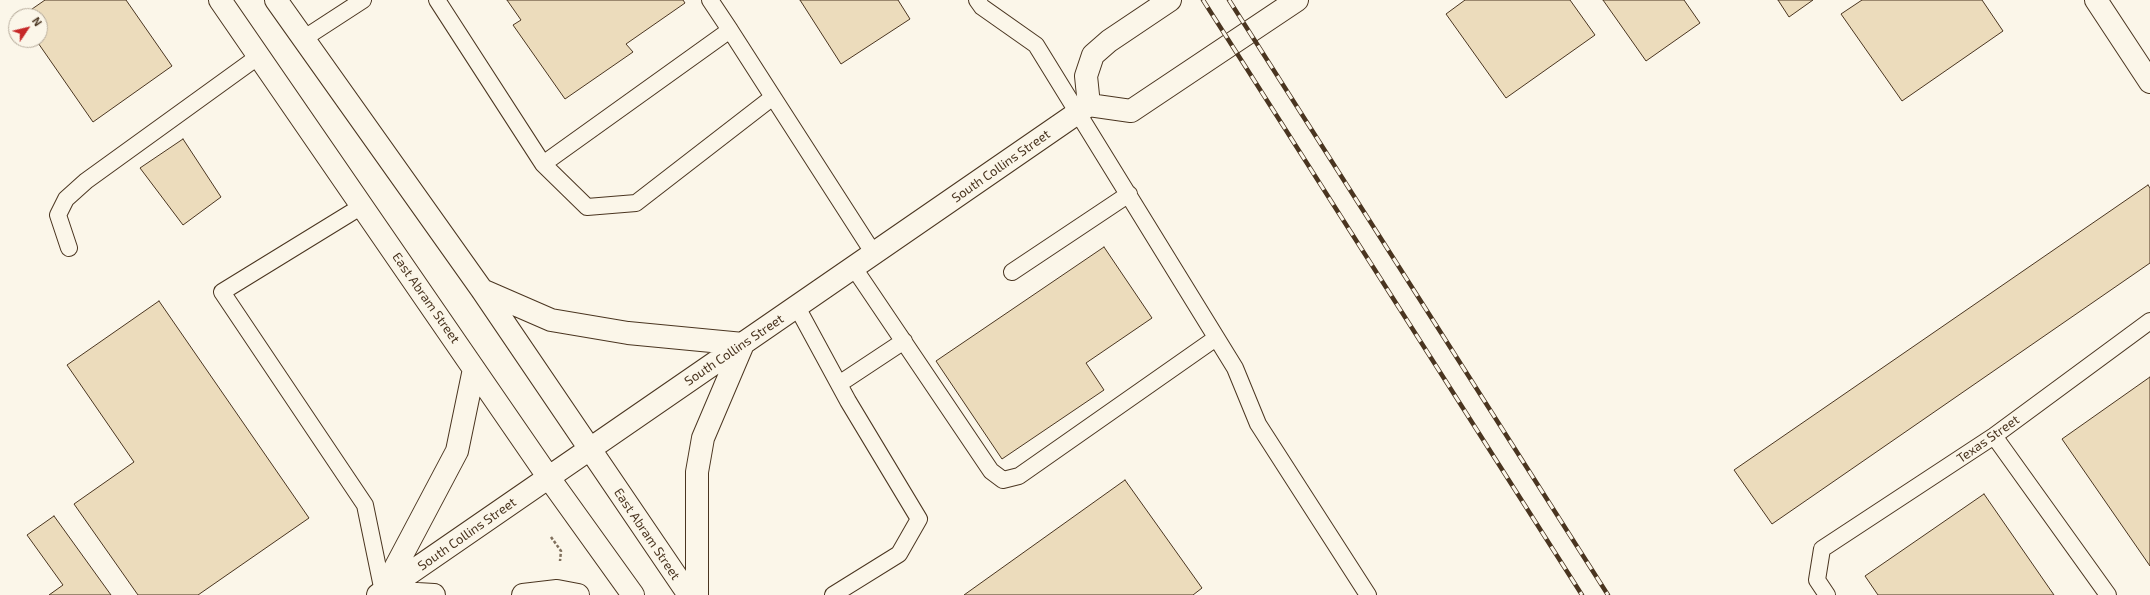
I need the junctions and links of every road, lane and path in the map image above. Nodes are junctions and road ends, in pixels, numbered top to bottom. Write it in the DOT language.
graph roads {
  1 [pos="220,0"];
  2 [pos="276,0"];
  3 [pos="363,0"];
  4 [pos="437,0"];
  5 [pos="710,0"];
  6 [pos="978,0"];
  7 [pos="1170,0"];
  8 [pos="1297,0"];
  9 [pos="2096,0"];
  10 [pos="730,30"];
  11 [pos="303,39"];
  12 [pos="259,56"];
  13 [pos="2150,82"];
  14 [pos="773,97"];
  15 [pos="1084,109"];
  16 [pos="543,164"];
  17 [pos="1128,194"];
  18 [pos="362,206"];
  19 [pos="70,248"];
  20 [pos="874,254"];
  21 [pos="854,268"];
  22 [pos="1012,272"];
  23 [pos="482,290"];
  24 [pos="797,307"];
  25 [pos="2150,321"];
  26 [pos="1216,338"];
  27 [pos="904,342"];
  28 [pos="743,344"];
  29 [pos="474,369"];
  30 [pos="839,384"];
  31 [pos="1994,436"];
  32 [pos="589,450"];
  33 [pos="549,478"];
  34 [pos="551,537"];
  35 [pos="561,551"];
  36 [pos="380,593"];
  37 [pos="434,595"];
  38 [pos="523,595"];
  39 [pos="578,595"];
  40 [pos="633,595"];
  41 [pos="689,595"];
  42 [pos="697,595"];
  43 [pos="833,595"];
  44 [pos="1368,595"];
  45 [pos="1827,595"];
  46 [pos="2108,595"];
  1 -- 12 [label="main road, East Abram Street"];
  2 -- 11 [label="main road, East Abram Street"];
  3 -- 11 [label="lane"];
  4 -- 16 [label="lane"];
  5 -- 10 [label="lane"];
  6 -- 15 [label="lane"];
  7 -- 15 [label="main road"];
  8 -- 15 [label="main road"];
  9 -- 13 [label="main road"];
  10 -- 14 [label="lane"];
  10 -- 16 [label="lane"];
  11 -- 23 [label="main road, East Abram Street"];
  12 -- 18 [label="main road, East Abram Street"];
  12 -- 19 [label="lane"];
  14 -- 16 [label="lane"];
  14 -- 20 [label="lane"];
  15 -- 17 [label="lane"];
  15 -- 20 [label="main road, South Collins Street"];
  17 -- 22 [label="lane"];
  17 -- 26 [label="lane"];
  18 -- 29 [label="main road, East Abram Street"];
  18 -- 36 [label="lane"];
  20 -- 21 [label="main road, South Collins Street"];
  21 -- 24 [label="main road, South Collins Street"];
  21 -- 27 [label="lane"];
  23 -- 28 [label="main road"];
  23 -- 32 [label="main road, East Abram Street"];
  24 -- 28 [label="main road, South Collins Street"];
  24 -- 30 [label="lane"];
  25 -- 31 [label="lane, Texas Street"];
  26 -- 27 [label="lane"];
  26 -- 44 [label="lane"];
  27 -- 30 [label="lane"];
  28 -- 32 [label="main road, South Collins Street"];
  28 -- 42 [label="main road"];
  29 -- 33 [label="main road, East Abram Street"];
  29 -- 36 [label="main road"];
  30 -- 43 [label="lane"];
  31 -- 45 [label="lane, Texas Street"];
  31 -- 46 [label="lane"];
  32 -- 33 [label="main road, South Collins Street"];
  32 -- 41 [label="main road, East Abram Street"];
  33 -- 36 [label="main road, South Collins Street"];
  33 -- 40 [label="main road, East Abram Street"];
  34 -- 35 [label="path"];
  36 -- 37 [label="main road"];
  38 -- 39 [label="main road"];
}
